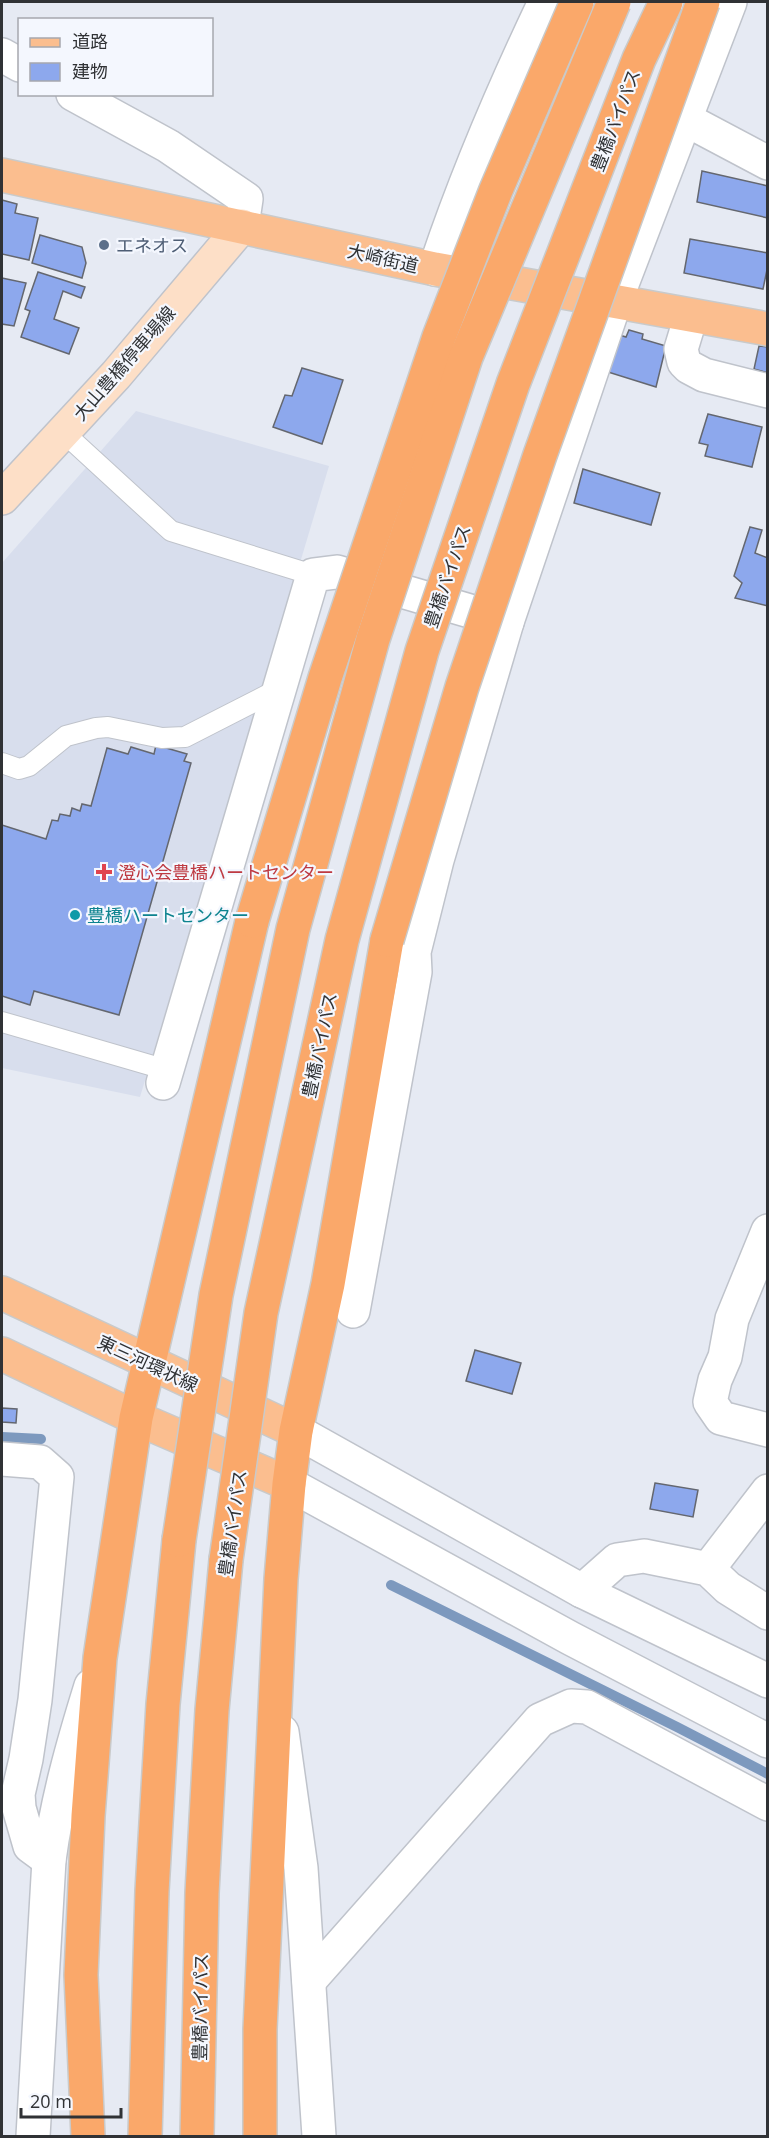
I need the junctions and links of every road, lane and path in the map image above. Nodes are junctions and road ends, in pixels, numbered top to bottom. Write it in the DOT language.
graph roads {
  1 [pos="545,2"];
  2 [pos="577,2"];
  3 [pos="614,2"];
  4 [pos="666,2"];
  5 [pos="703,2"];
  6 [pos="730,2"];
  7 [pos="2,55"];
  8 [pos="18,64"];
  9 [pos="77,96"];
  10 [pos="685,119"];
  11 [pos="768,163"];
  12 [pos="2,175"];
  13 [pos="243,226"];
  14 [pos="435,269"];
  15 [pos="615,302"];
  16 [pos="691,316"];
  17 [pos="768,329"];
  18 [pos="768,391"];
  19 [pos="63,432"];
  20 [pos="2,498"];
  21 [pos="313,575"];
  22 [pos="507,622"];
  23 [pos="279,689"];
  24 [pos="2,763"];
  25 [pos="2,1022"];
  26 [pos="165,1076"];
  27 [pos="768,1231"];
  28 [pos="2,1293"];
  29 [pos="353,1311"];
  30 [pos="2,1354"];
  31 [pos="147,1363"];
  32 [pos="136,1418"];
  33 [pos="768,1430"];
  34 [pos="296,1431"];
  35 [pos="2,1459"];
  36 [pos="289,1484"];
  37 [pos="768,1491"];
  38 [pos="708,1569"];
  39 [pos="582,1591"];
  40 [pos="768,1613"];
  41 [pos="100,1658"];
  42 [pos="768,1682"];
  43 [pos="276,1700"];
  44 [pos="768,1741"];
  45 [pos="768,1804"];
  46 [pos="49,1860"];
  47 [pos="309,1981"];
  48 [pos="33,2136"];
  49 [pos="88,2136"];
  50 [pos="146,2136"];
  51 [pos="197,2136"];
  52 [pos="260,2136"];
  53 [pos="319,2136"];
  1 -- 14 [label="street"];
  2 -- 31 [label="highway, bridge"];
  3 -- 50 [label="highway, bridge"];
  4 -- 51 [label="highway, 豊橋バイパス, bridge"];
  5 -- 34 [label="highway, bridge"];
  6 -- 10 [label="street"];
  7 -- 8 [label="street"];
  9 -- 13 [label="street"];
  10 -- 11 [label="street"];
  10 -- 15 [label="street"];
  12 -- 13 [label="main road, 大崎街道"];
  13 -- 14 [label="main road, 大崎街道"];
  13 -- 19 [label="main road, 大山豊橋停車場線"];
  14 -- 15 [label="main road, 大崎街道"];
  15 -- 16 [label="main road, 大崎街道"];
  15 -- 22 [label="street"];
  16 -- 17 [label="main road, 大崎街道"];
  16 -- 18 [label="street"];
  19 -- 20 [label="main road, 大山豊橋停車場線"];
  19 -- 21 [label="lane"];
  21 -- 22 [label="street"];
  21 -- 23 [label="street"];
  22 -- 29 [label="street"];
  23 -- 24 [label="lane"];
  23 -- 26 [label="street"];
  25 -- 26 [label="lane"];
  27 -- 33 [label="street"];
  28 -- 31 [label="main road, 東三河環状線"];
  30 -- 32 [label="main road"];
  31 -- 32 [label="highway"];
  31 -- 34 [label="main road, 東三河環状線"];
  32 -- 36 [label="main road"];
  32 -- 41 [label="highway"];
  34 -- 36 [label="highway"];
  34 -- 39 [label="street"];
  35 -- 46 [label="street"];
  36 -- 43 [label="highway"];
  36 -- 44 [label="street"];
  37 -- 38 [label="street"];
  38 -- 39 [label="street"];
  38 -- 40 [label="street"];
  39 -- 42 [label="street"];
  41 -- 46 [label="street"];
  41 -- 49 [label="highway"];
  43 -- 47 [label="street"];
  43 -- 52 [label="highway"];
  45 -- 47 [label="street"];
  46 -- 48 [label="street"];
  47 -- 53 [label="street"];
}
